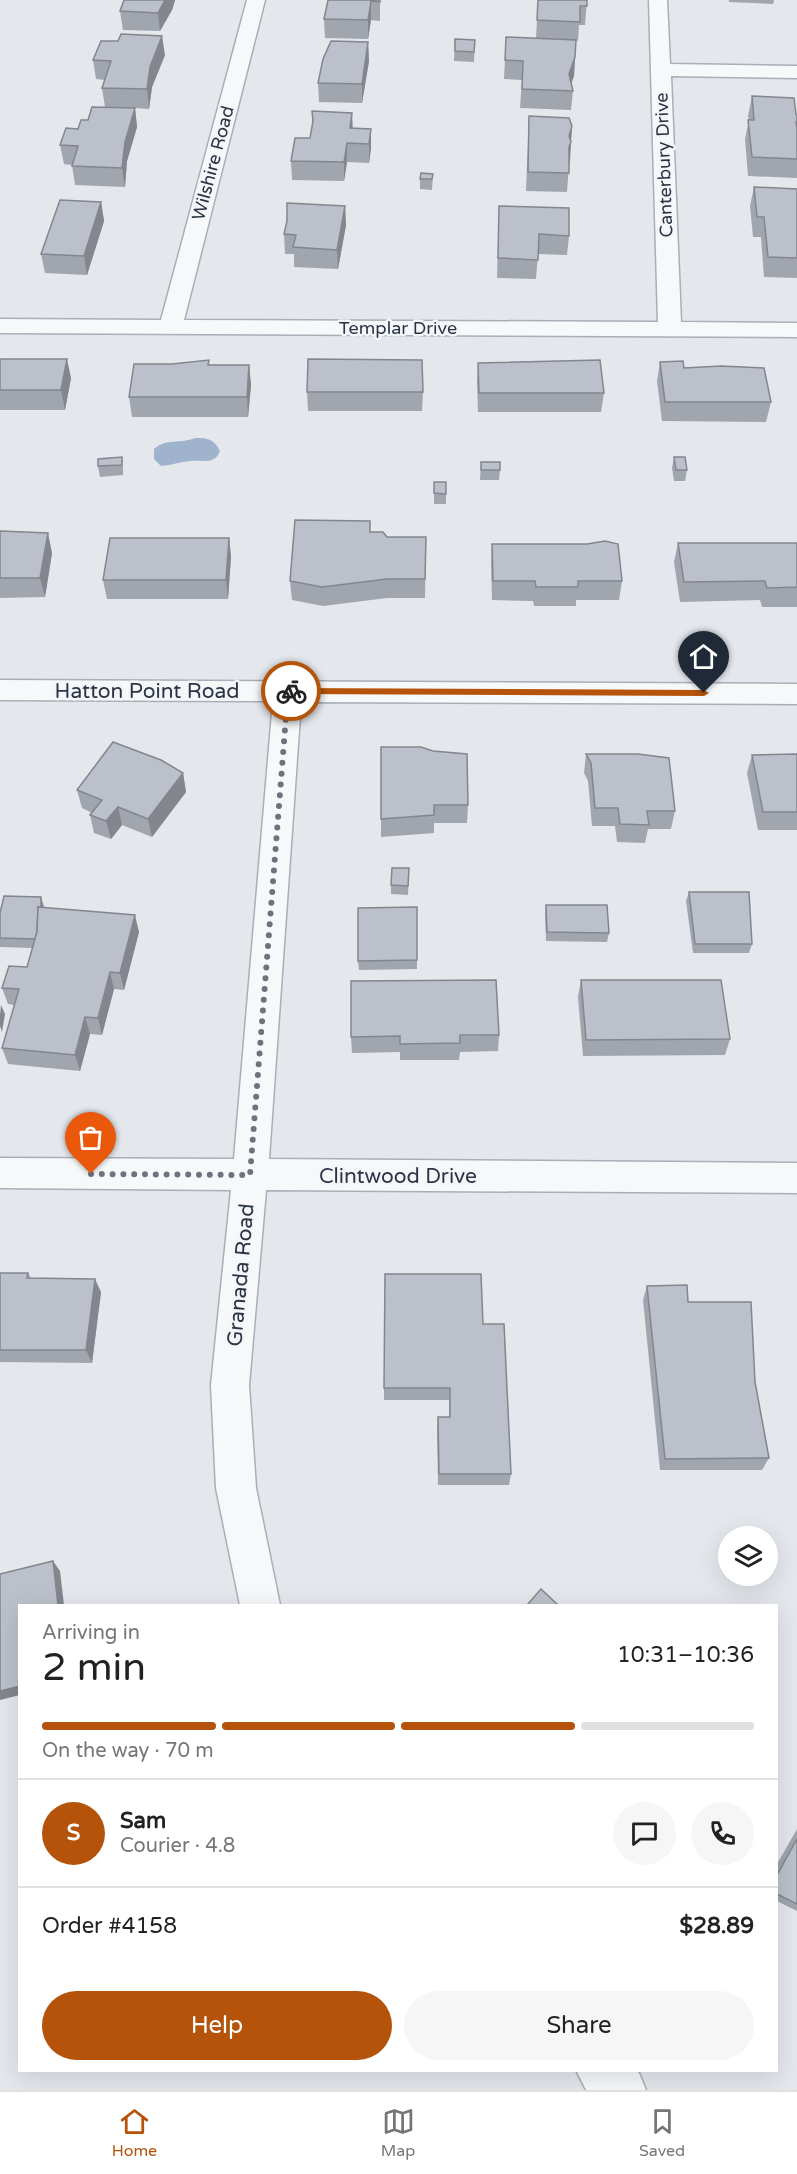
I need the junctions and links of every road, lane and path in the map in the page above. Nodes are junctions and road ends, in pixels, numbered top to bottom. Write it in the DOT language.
graph roads {
  1 [pos="256,0"];
  2 [pos="658,0"];
  3 [pos="661,70"];
  4 [pos="797,72"];
  5 [pos="0,326"];
  6 [pos="171,327"];
  7 [pos="670,330"];
  8 [pos="797,330"];
  9 [pos="0,690"];
  10 [pos="288,691"];
  11 [pos="797,694"];
  12 [pos="0,1173"];
  13 [pos="250,1175"];
  14 [pos="797,1178"];
  15 [pos="260,1604"];
  16 [pos="601,2072"];
  17 [pos="622,2090"];
  1 -- 6 [label="street, Wilshire Road"];
  2 -- 3 [label="street, Canterbury Drive"];
  3 -- 4 [label="street"];
  3 -- 7 [label="street, Canterbury Drive"];
  5 -- 6 [label="street, Templar Drive"];
  6 -- 7 [label="street, Templar Drive"];
  7 -- 8 [label="street, Templar Drive"];
  9 -- 10 [label="street, Hatton Point Road"];
  10 -- 11 [label="street, Hatton Point Road"];
  10 -- 13 [label="street, Granada Road"];
  12 -- 13 [label="street, Clintwood Drive"];
  13 -- 14 [label="street, Clintwood Drive"];
  13 -- 15 [label="street, Granada Road"];
  16 -- 17 [label="street"];
}
